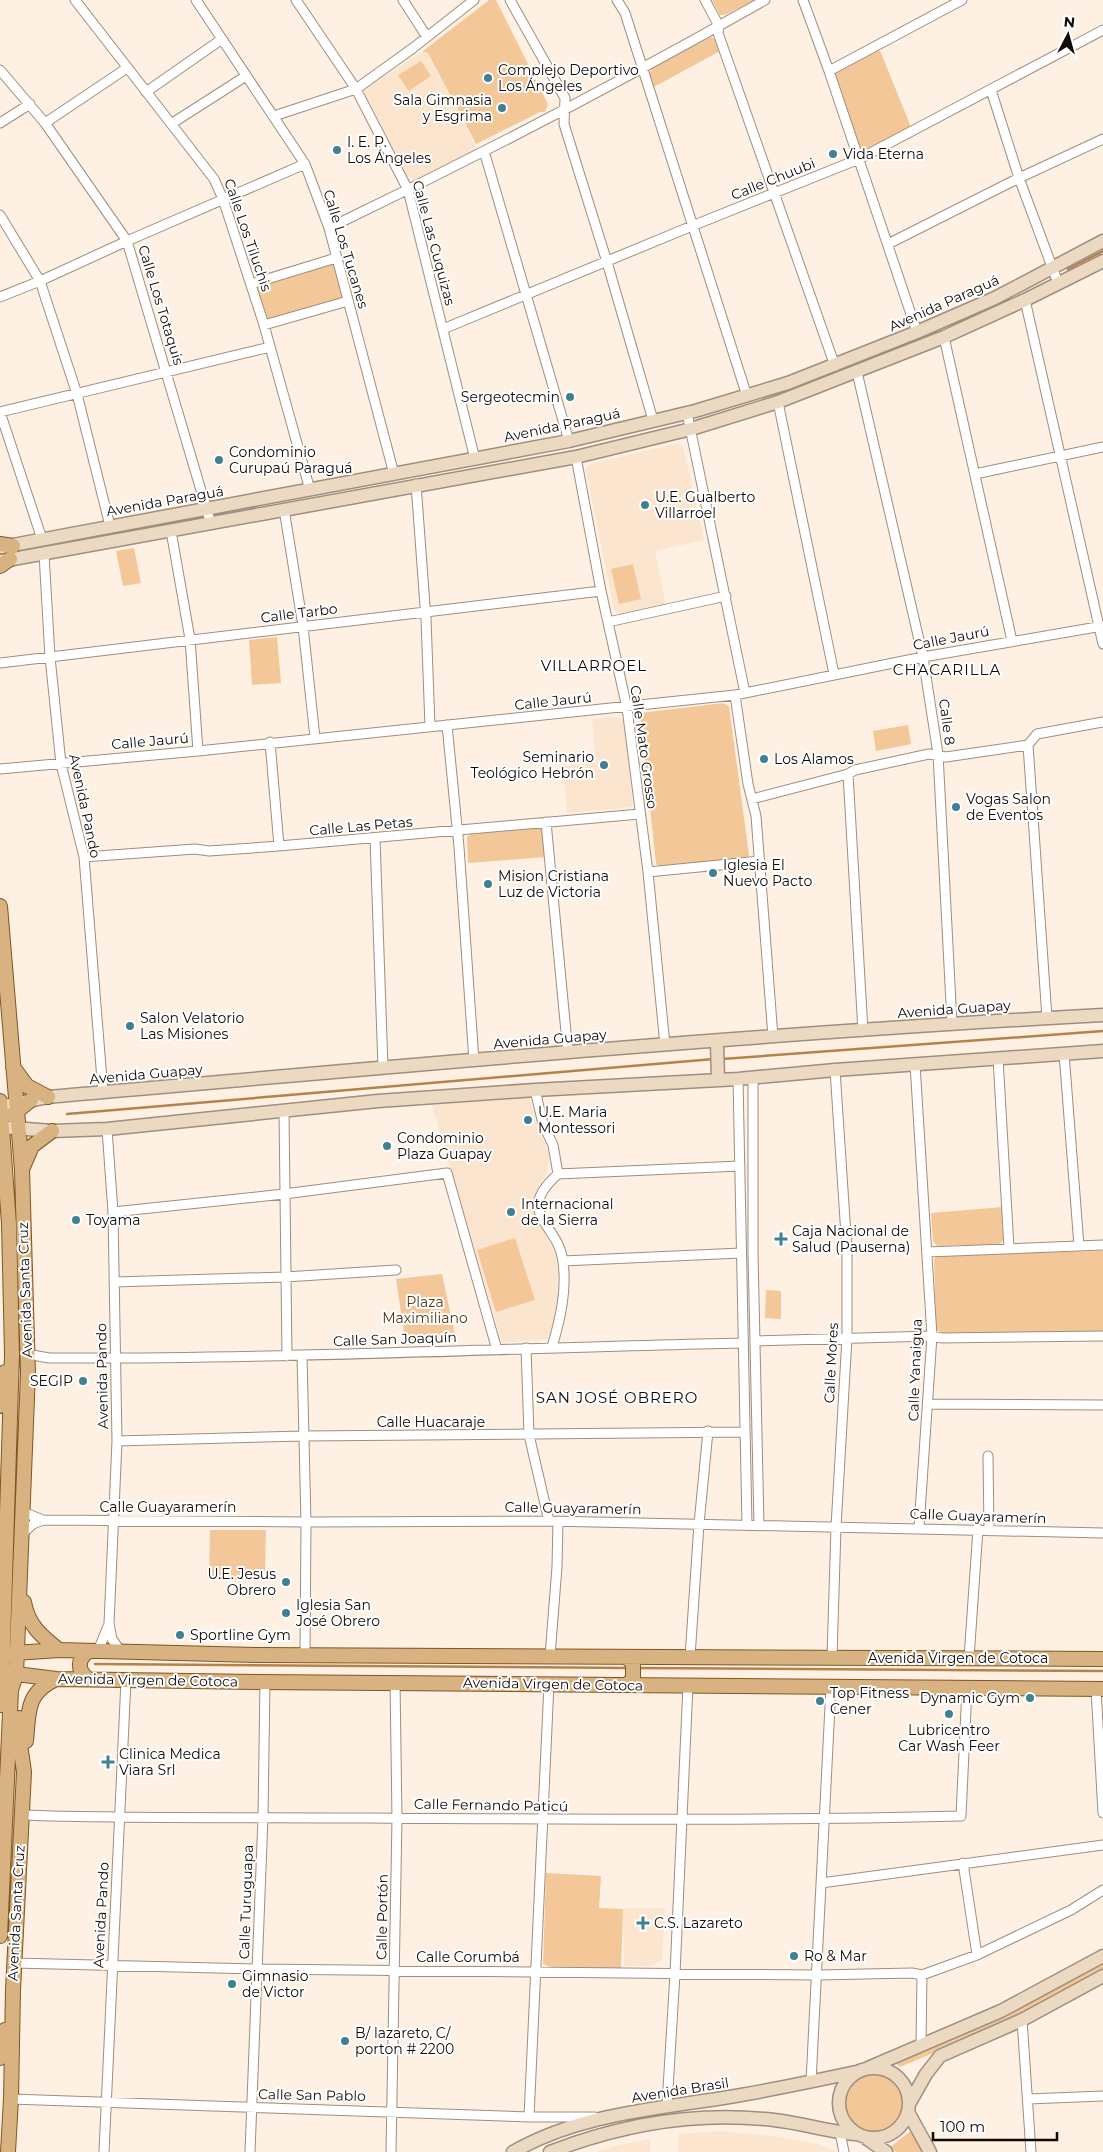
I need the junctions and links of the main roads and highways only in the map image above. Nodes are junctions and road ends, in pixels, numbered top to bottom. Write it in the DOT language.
graph roads {
  1 [pos="1103,241"];
  2 [pos="1103,261"];
  3 [pos="4,554"];
  4 [pos="0,906"];
  5 [pos="1103,1015"];
  6 [pos="717,1046"];
  7 [pos="1103,1051"];
  8 [pos="13,1067"];
  9 [pos="718,1080"];
  10 [pos="15,1088"];
  11 [pos="48,1097"];
  12 [pos="31,1100"];
  13 [pos="0,1101"];
  14 [pos="0,1107"];
  15 [pos="17,1107"];
  16 [pos="6,1127"];
  17 [pos="52,1131"];
  18 [pos="2,1167"];
  19 [pos="22,1170"];
  20 [pos="10,1327"];
  21 [pos="0,1406"];
  22 [pos="20,1583"];
  23 [pos="0,1587"];
  24 [pos="6,1603"];
  25 [pos="59,1650"];
  26 [pos="93,1651"];
  27 [pos="7,1653"];
  28 [pos="1103,1659"];
  29 [pos="637,1660"];
  30 [pos="6,1673"];
  31 [pos="56,1679"];
  32 [pos="88,1679"];
  33 [pos="637,1682"];
  34 [pos="1100,1689"];
  35 [pos="0,1719"];
  36 [pos="0,1736"];
  37 [pos="24,1772"];
  38 [pos="0,1936"];
  39 [pos="1103,1956"];
  40 [pos="1103,1976"];
  41 [pos="12,1990"];
  42 [pos="0,2058"];
  43 [pos="862,2070"];
  44 [pos="909,2108"];
  45 [pos="861,2136"];
  46 [pos="8,2152"];
  47 [pos="513,2152"];
  48 [pos="550,2152"];
  49 [pos="886,2152"];
  50 [pos="930,2152"];
  1 -- 3 [label="main road, Avenida Paraguá"];
  2 -- 3 [label="main road, Avenida Paraguá"];
  4 -- 8 [label="main road, Avenida Santa Cruz"];
  5 -- 6 [label="main road, Avenida Guapay"];
  6 -- 9 [label="main road"];
  6 -- 11 [label="main road, Avenida Guapay"];
  7 -- 9 [label="main road"];
  8 -- 10 [label="main road, Avenida Santa Cruz"];
  8 -- 11 [label="main road"];
  9 -- 17 [label="main road"];
  10 -- 13 [label="main road"];
  10 -- 15 [label="main road, Avenida Santa Cruz"];
  11 -- 12 [label="main road, Avenida Guapay"];
  12 -- 15 [label="main road"];
  13 -- 14 [label="main road, Avenida Santa Cruz"];
  14 -- 15 [label="main road"];
  14 -- 16 [label="main road, Avenida Santa Cruz"];
  15 -- 16 [label="main road, Avenida Santa Cruz"];
  16 -- 17 [label="main road"];
  16 -- 18 [label="main road, Avenida Santa Cruz"];
  16 -- 19 [label="main road, Avenida Santa Cruz"];
  17 -- 19 [label="main road"];
  18 -- 20 [label="main road, Avenida Santa Cruz"];
  19 -- 22 [label="main road, Avenida Santa Cruz"];
  20 -- 21 [label="main road"];
  20 -- 24 [label="main road, Avenida Santa Cruz"];
  22 -- 25 [label="main road"];
  22 -- 27 [label="main road, Avenida Santa Cruz"];
  23 -- 24 [label="main road"];
  24 -- 27 [label="main road, Avenida Santa Cruz"];
  25 -- 26 [label="main road, Avenida Virgen de Cotoca"];
  25 -- 27 [label="main road, Avenida Virgen de Cotoca"];
  26 -- 29 [label="main road, Avenida Virgen de Cotoca"];
  26 -- 32 [label="main road"];
  27 -- 30 [label="main road, Avenida Santa Cruz"];
  28 -- 29 [label="main road, Avenida Virgen de Cotoca"];
  29 -- 33 [label="main road"];
  30 -- 31 [label="main road, Avenida Virgen de Cotoca"];
  30 -- 35 [label="main road, Avenida Santa Cruz"];
  30 -- 37 [label="main road, Avenida Santa Cruz"];
  30 -- 38 [label="main road, Avenida Santa Cruz"];
  31 -- 32 [label="main road, Avenida Virgen de Cotoca"];
  31 -- 37 [label="main road"];
  32 -- 33 [label="main road, Avenida Virgen de Cotoca"];
  33 -- 34 [label="main road, Avenida Virgen de Cotoca"];
  35 -- 36 [label="main road, Avenida Santa Cruz"];
  37 -- 41 [label="main road, Avenida Santa Cruz"];
  39 -- 43 [label="main road"];
  40 -- 44 [label="main road"];
  41 -- 42 [label="main road"];
  41 -- 46 [label="main road, Avenida Santa Cruz"];
  43 -- 44 [label="main road"];
  43 -- 45 [label="main road"];
  43 -- 47 [label="main road, Avenida Brasil"];
  44 -- 45 [label="main road"];
  44 -- 50 [label="main road"];
  45 -- 48 [label="main road, Avenida Brasil"];
  45 -- 49 [label="main road"];
}
